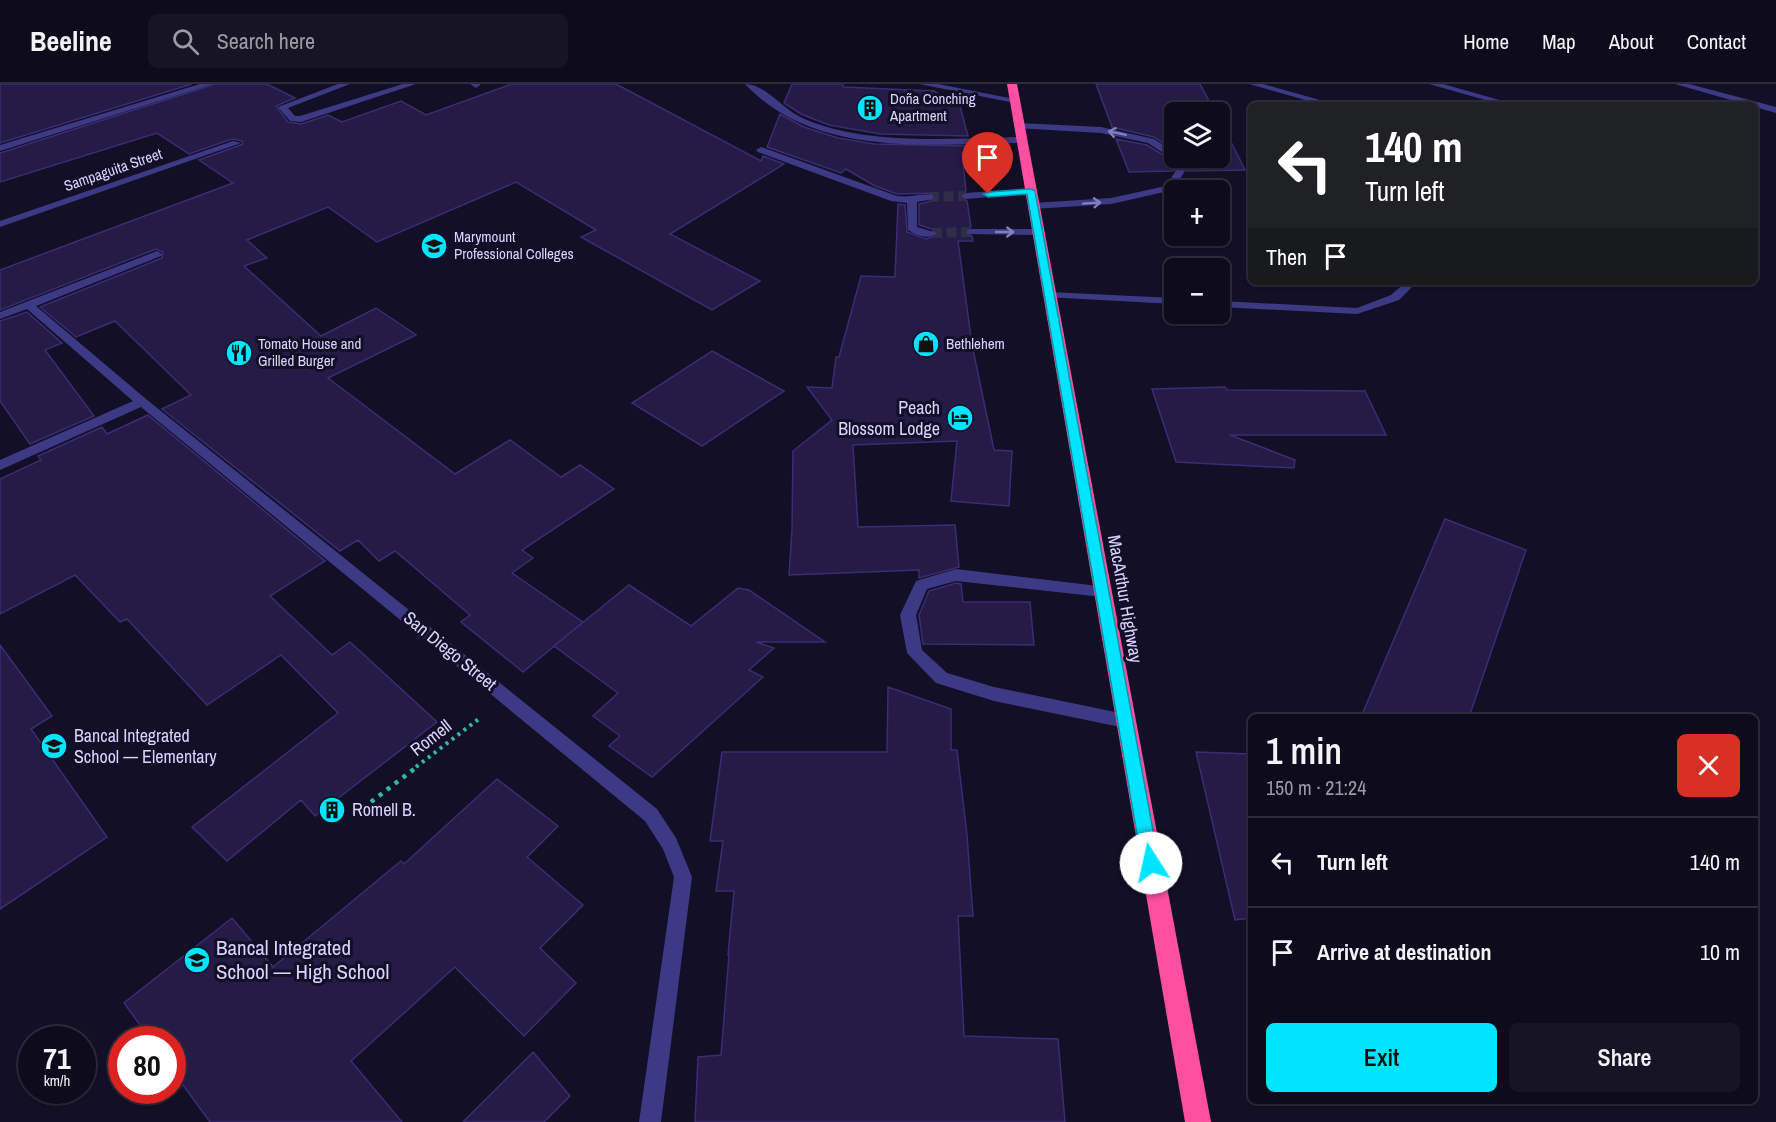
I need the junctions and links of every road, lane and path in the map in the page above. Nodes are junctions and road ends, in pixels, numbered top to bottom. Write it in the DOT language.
graph roads {
  1 [pos="209,84"];
  2 [pos="346,84"];
  3 [pos="412,84"];
  4 [pos="749,84"];
  5 [pos="923,84"];
  6 [pos="1012,84"];
  7 [pos="1253,84"];
  8 [pos="1433,84"];
  9 [pos="1679,84"];
  10 [pos="1015,100"];
  11 [pos="1323,102"];
  12 [pos="1502,102"];
  13 [pos="1746,102"];
  14 [pos="1758,105"];
  15 [pos="1776,110"];
  16 [pos="1019,126"];
  17 [pos="1022,140"];
  18 [pos="236,143"];
  19 [pos="0,148"];
  20 [pos="1164,149"];
  21 [pos="761,150"];
  22 [pos="1180,171"];
  23 [pos="1031,191"];
  24 [pos="966,196"];
  25 [pos="929,197"];
  26 [pos="912,201"];
  27 [pos="1033,207"];
  28 [pos="0,224"];
  29 [pos="972,232"];
  30 [pos="1038,232"];
  31 [pos="932,233"];
  32 [pos="157,254"];
  33 [pos="1409,285"];
  34 [pos="1049,295"];
  35 [pos="1164,301"];
  36 [pos="29,304"];
  37 [pos="1230,305"];
  38 [pos="0,316"];
  39 [pos="141,402"];
  40 [pos="0,465"];
  41 [pos="1102,591"];
  42 [pos="507,697"];
  43 [pos="1125,722"];
  44 [pos="371,802"];
  45 [pos="650,1122"];
  46 [pos="1198,1122"];
  1 -- 19 [label="street"];
  2 -- 3 [label="street"];
  4 -- 17 [label="street"];
  5 -- 10 [label="street"];
  6 -- 10 [label="highway, MacArthur Highway"];
  7 -- 11 [label="street"];
  8 -- 12 [label="street"];
  9 -- 13 [label="street"];
  10 -- 16 [label="highway, MacArthur Highway"];
  14 -- 15 [label="street"];
  16 -- 17 [label="highway, MacArthur Highway"];
  20 -- 16 [label="street, one-way"];
  17 -- 23 [label="highway, MacArthur Highway"];
  18 -- 28 [label="street, Sampaguita Street"];
  21 -- 26 [label="street"];
  27 -- 22 [label="street, one-way"];
  23 -- 24 [label="street"];
  23 -- 27 [label="highway, MacArthur Highway"];
  25 -- 26 [label="street"];
  26 -- 31 [label="street"];
  27 -- 30 [label="highway, MacArthur Highway"];
  29 -- 30 [label="street, one-way"];
  30 -- 34 [label="highway, MacArthur Highway"];
  32 -- 36 [label="street"];
  33 -- 37 [label="street"];
  34 -- 35 [label="street"];
  34 -- 41 [label="highway, MacArthur Highway"];
  36 -- 38 [label="street"];
  36 -- 39 [label="street, San Diego Street"];
  39 -- 40 [label="street"];
  39 -- 42 [label="street, San Diego Street"];
  41 -- 43 [label="highway, MacArthur Highway"];
  41 -- 43 [label="street"];
  42 -- 44 [label="path, Romell"];
  42 -- 45 [label="street, San Diego Street"];
  43 -- 46 [label="highway, MacArthur Highway"];
}
